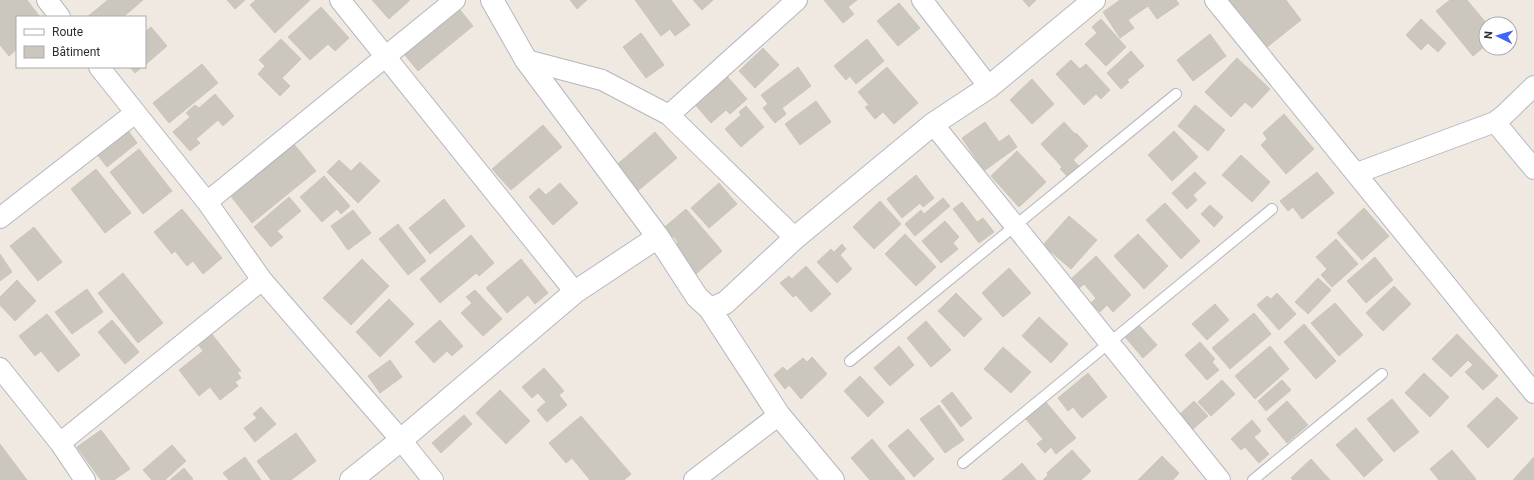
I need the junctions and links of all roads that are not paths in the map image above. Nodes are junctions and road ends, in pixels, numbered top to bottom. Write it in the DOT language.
graph roads {
  1 [pos="47,0"];
  2 [pos="340,0"];
  3 [pos="455,0"];
  4 [pos="492,0"];
  5 [pos="797,0"];
  6 [pos="922,0"];
  7 [pos="1094,0"];
  8 [pos="1215,0"];
  9 [pos="59,16"];
  10 [pos="385,56"];
  11 [pos="526,60"];
  12 [pos="100,68"];
  13 [pos="1534,86"];
  14 [pos="989,87"];
  15 [pos="1176,94"];
  16 [pos="134,113"];
  17 [pos="669,115"];
  18 [pos="1495,122"];
  19 [pos="933,124"];
  20 [pos="1534,169"];
  21 [pos="1357,173"];
  22 [pos="208,202"];
  23 [pos="1272,209"];
  24 [pos="0,218"];
  25 [pos="1015,226"];
  26 [pos="658,237"];
  27 [pos="795,238"];
  28 [pos="262,280"];
  29 [pos="575,292"];
  30 [pos="710,309"];
  31 [pos="1109,342"];
  32 [pos="850,361"];
  33 [pos="0,368"];
  34 [pos="1527,370"];
  35 [pos="1382,374"];
  36 [pos="1534,393"];
  37 [pos="779,416"];
  38 [pos="401,440"];
  39 [pos="60,443"];
  40 [pos="963,463"];
  41 [pos="707,476"];
  42 [pos="85,480"];
  43 [pos="351,480"];
  44 [pos="434,480"];
  45 [pos="833,480"];
  46 [pos="1220,480"];
  47 [pos="1253,480"];
  1 -- 9 [label="street"];
  2 -- 10 [label="street"];
  3 -- 10 [label="street"];
  4 -- 11 [label="street"];
  5 -- 17 [label="street"];
  6 -- 14 [label="street"];
  7 -- 14 [label="street"];
  8 -- 21 [label="street"];
  10 -- 22 [label="street"];
  10 -- 29 [label="street"];
  11 -- 17 [label="street"];
  11 -- 26 [label="street"];
  12 -- 16 [label="street"];
  13 -- 18 [label="street"];
  14 -- 19 [label="street"];
  15 -- 25 [label="lane"];
  16 -- 22 [label="street"];
  16 -- 24 [label="street"];
  17 -- 27 [label="street"];
  18 -- 20 [label="street"];
  18 -- 21 [label="street"];
  19 -- 25 [label="street"];
  19 -- 27 [label="street"];
  21 -- 34 [label="street"];
  22 -- 28 [label="street"];
  23 -- 31 [label="lane"];
  25 -- 31 [label="street"];
  25 -- 32 [label="lane"];
  26 -- 29 [label="street"];
  26 -- 30 [label="street"];
  27 -- 30 [label="street"];
  28 -- 38 [label="street"];
  28 -- 39 [label="street"];
  29 -- 38 [label="street"];
  30 -- 37 [label="street"];
  31 -- 40 [label="lane"];
  31 -- 46 [label="street"];
  33 -- 39 [label="street"];
  34 -- 36 [label="street"];
  35 -- 47 [label="lane"];
  37 -- 41 [label="street"];
  37 -- 45 [label="street"];
  38 -- 43 [label="street"];
  38 -- 44 [label="street"];
  39 -- 42 [label="street"];
}
